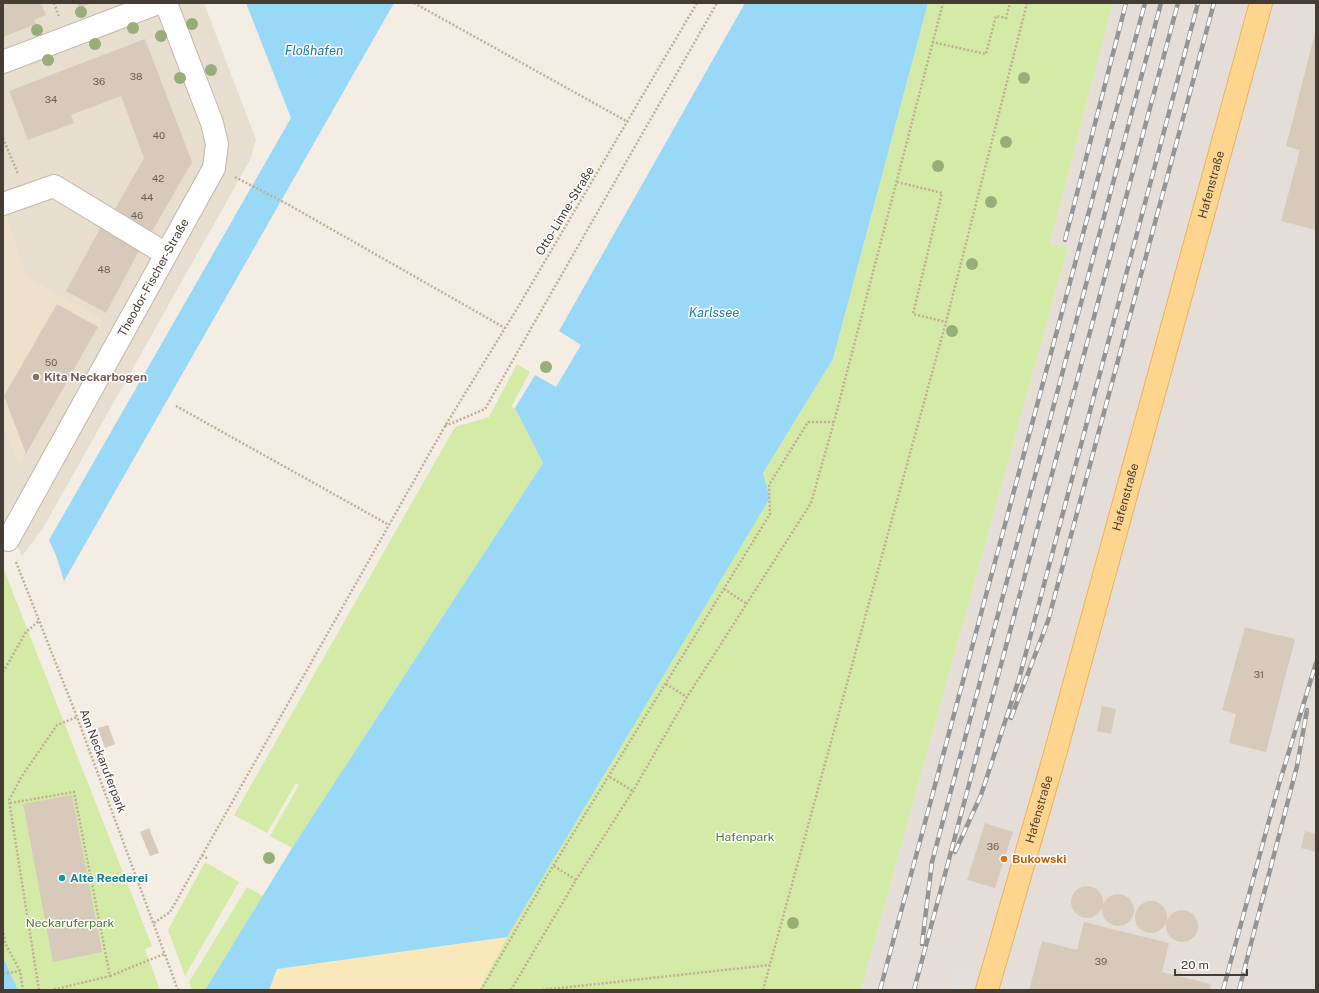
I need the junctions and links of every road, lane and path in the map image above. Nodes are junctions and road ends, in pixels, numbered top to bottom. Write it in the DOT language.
graph roads {
  1 [pos="158,3"];
  2 [pos="166,3"];
  3 [pos="414,3"];
  4 [pos="697,3"];
  5 [pos="717,3"];
  6 [pos="943,3"];
  7 [pos="1010,3"];
  8 [pos="1027,3"];
  9 [pos="1261,3"];
  10 [pos="932,42"];
  11 [pos="3,62"];
  12 [pos="628,122"];
  13 [pos="3,138"];
  14 [pos="897,182"];
  15 [pos="248,183"];
  16 [pos="27,195"];
  17 [pos="3,204"];
  18 [pos="166,254"];
  19 [pos="946,322"];
  20 [pos="505,328"];
  21 [pos="176,406"];
  22 [pos="834,422"];
  23 [pos="445,426"];
  24 [pos="389,525"];
  25 [pos="8,540"];
  26 [pos="724,589"];
  27 [pos="747,604"];
  28 [pos="39,621"];
  29 [pos="3,672"];
  30 [pos="666,684"];
  31 [pos="687,697"];
  32 [pos="77,717"];
  33 [pos="610,777"];
  34 [pos="633,791"];
  35 [pos="10,803"];
  36 [pos="202,855"];
  37 [pos="208,859"];
  38 [pos="554,866"];
  39 [pos="576,880"];
  40 [pos="154,923"];
  41 [pos="3,929"];
  42 [pos="164,954"];
  43 [pos="770,964"];
  44 [pos="20,971"];
  45 [pos="3,974"];
  46 [pos="110,976"];
  47 [pos="23,990"];
  48 [pos="39,990"];
  49 [pos="52,990"];
  50 [pos="178,990"];
  51 [pos="482,990"];
  52 [pos="511,990"];
  53 [pos="542,990"];
  54 [pos="763,990"];
  55 [pos="987,990"];
  1 -- 11 [label="street"];
  2 -- 18 [label="street, Theodor-Fischer-Straße"];
  3 -- 12 [label="path"];
  4 -- 12 [label="path, Otto-Linne-Straße"];
  5 -- 23 [label="path"];
  6 -- 10 [label="path"];
  7 -- 10 [label="path"];
  8 -- 19 [label="path"];
  9 -- 55 [label="main road, Hafenstraße"];
  10 -- 14 [label="path"];
  12 -- 20 [label="path, Otto-Linne-Straße"];
  13 -- 16 [label="path"];
  14 -- 19 [label="path"];
  14 -- 22 [label="path"];
  15 -- 20 [label="path"];
  16 -- 17 [label="street"];
  16 -- 18 [label="street"];
  18 -- 25 [label="street, Theodor-Fischer-Straße"];
  19 -- 43 [label="path"];
  20 -- 23 [label="path, Otto-Linne-Straße"];
  21 -- 24 [label="path"];
  22 -- 26 [label="path"];
  22 -- 27 [label="path"];
  23 -- 24 [label="path, Otto-Linne-Straße"];
  24 -- 36 [label="path, Otto-Linne-Straße"];
  25 -- 28 [label="path, Am Neckaruferpark"];
  26 -- 27 [label="path"];
  26 -- 30 [label="path"];
  27 -- 31 [label="path"];
  28 -- 29 [label="path"];
  28 -- 32 [label="path, Am Neckaruferpark"];
  30 -- 31 [label="path"];
  30 -- 33 [label="path"];
  31 -- 34 [label="path"];
  32 -- 35 [label="path"];
  32 -- 40 [label="path, Am Neckaruferpark"];
  33 -- 34 [label="path"];
  33 -- 38 [label="path"];
  34 -- 39 [label="path"];
  35 -- 46 [label="path"];
  35 -- 48 [label="path"];
  36 -- 37 [label="path"];
  36 -- 40 [label="path, Otto-Linne-Straße"];
  38 -- 39 [label="path"];
  38 -- 51 [label="path"];
  39 -- 52 [label="path"];
  40 -- 42 [label="path, Am Neckaruferpark"];
  41 -- 44 [label="path"];
  42 -- 46 [label="path"];
  42 -- 50 [label="path, Am Neckaruferpark"];
  43 -- 53 [label="path"];
  43 -- 54 [label="path"];
  44 -- 45 [label="path"];
  44 -- 47 [label="path"];
  46 -- 49 [label="path"];
}
